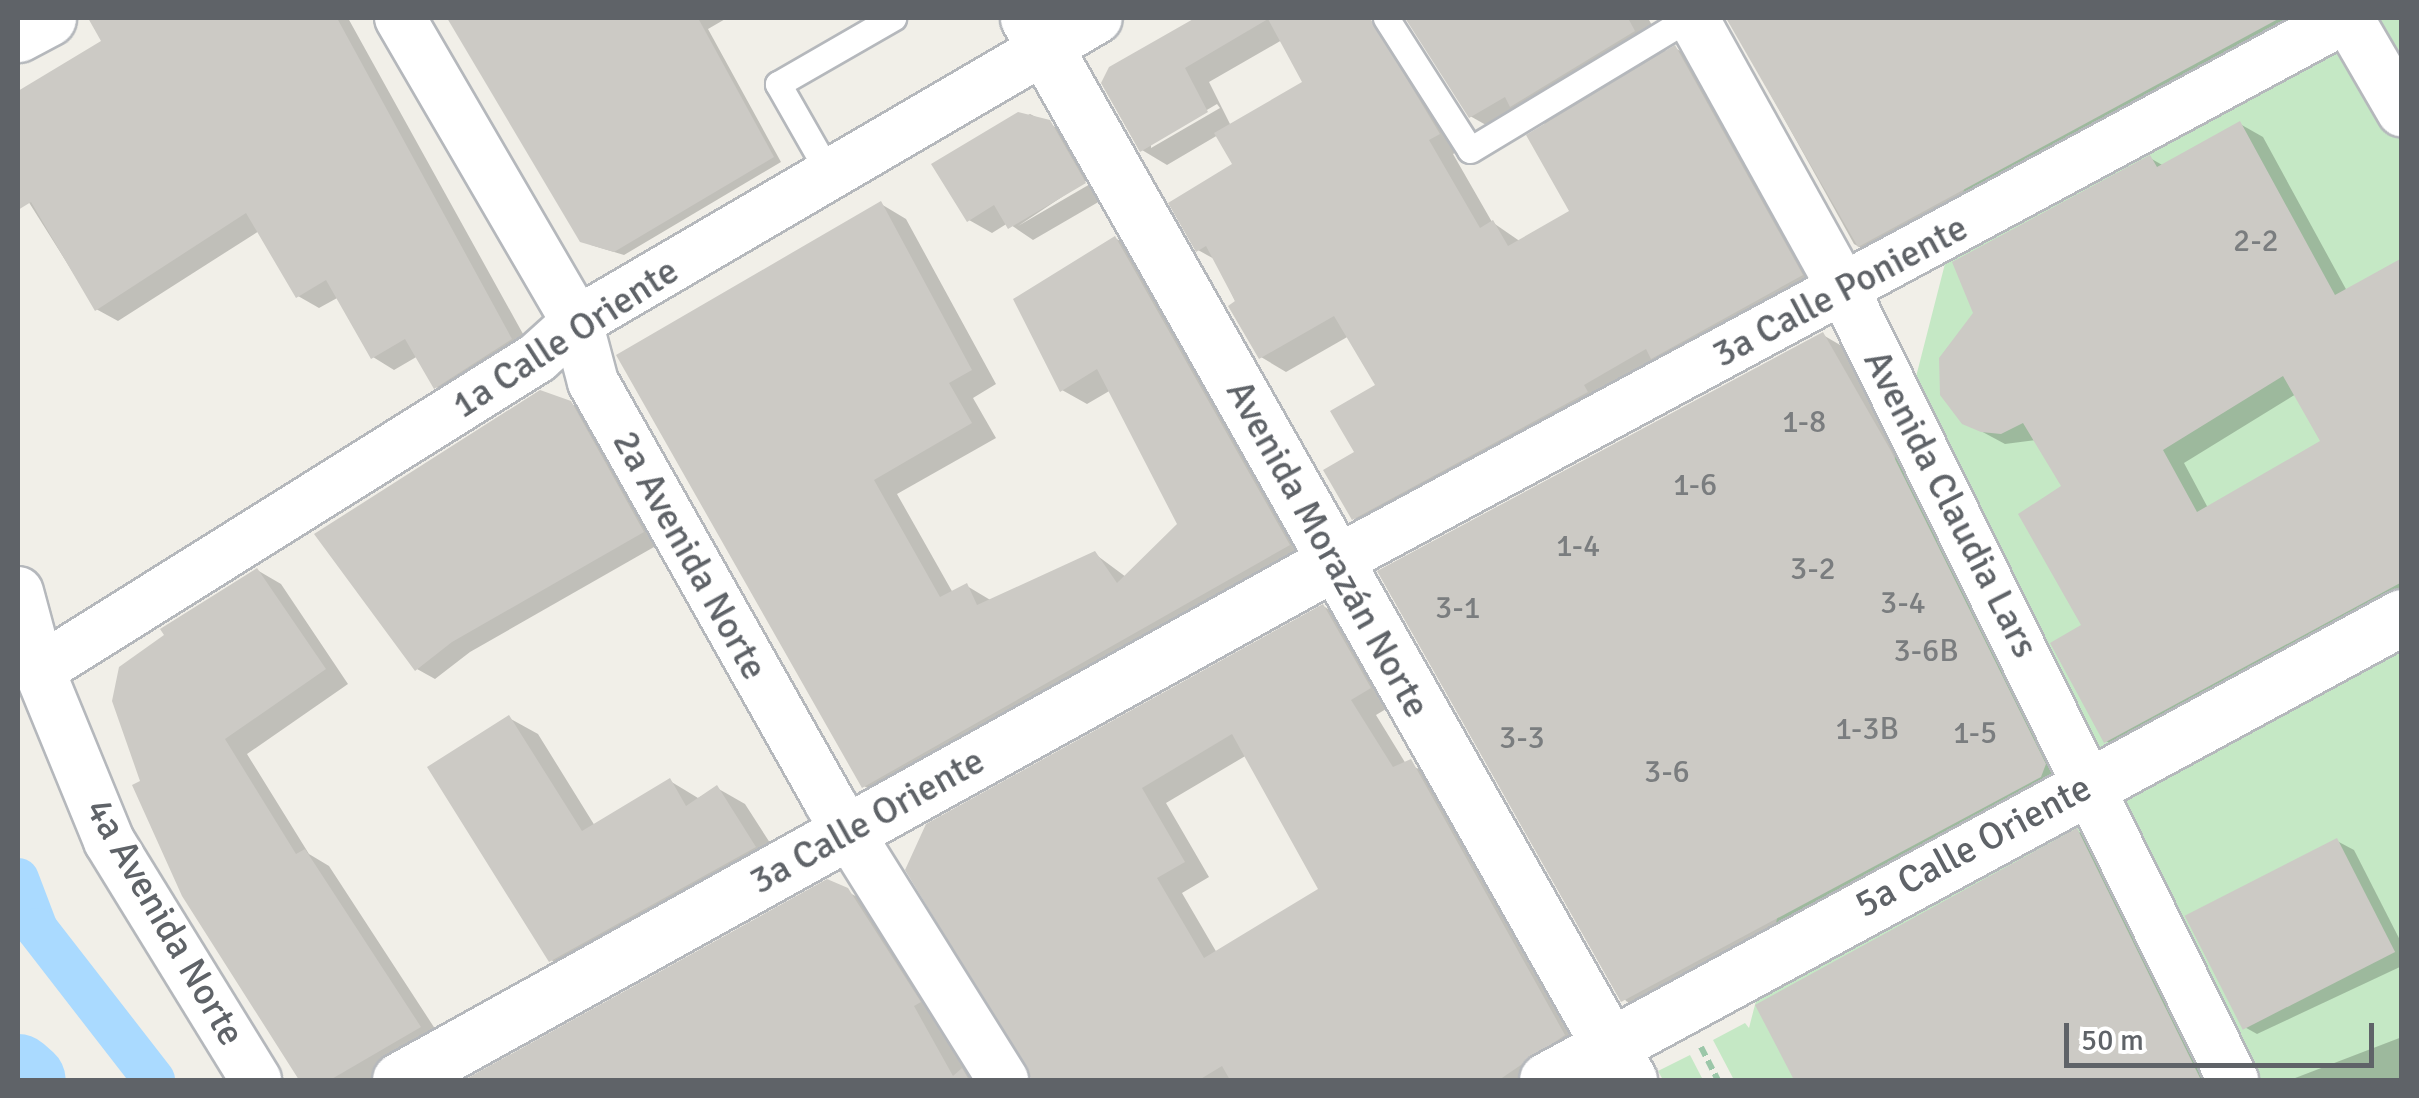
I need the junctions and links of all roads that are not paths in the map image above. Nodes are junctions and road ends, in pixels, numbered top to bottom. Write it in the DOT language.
graph roads {
  1 [pos="48,18"];
  2 [pos="400,18"];
  3 [pos="893,18"];
  4 [pos="1097,18"];
  5 [pos="1386,18"];
  6 [pos="1691,18"];
  7 [pos="2346,18"];
  8 [pos="1037,32"];
  9 [pos="18,34"];
  10 [pos="2402,111"];
  11 [pos="830,176"];
  12 [pos="1844,290"];
  13 [pos="577,322"];
  14 [pos="1334,562"];
  15 [pos="18,592"];
  16 [pos="2402,617"];
  17 [pos="40,670"];
  18 [pos="2091,782"];
  19 [pos="846,832"];
  20 [pos="1619,1063"];
  21 [pos="256,1080"];
  22 [pos="400,1080"];
  23 [pos="1003,1080"];
  24 [pos="1547,1080"];
  25 [pos="2233,1080"];
  1 -- 9 [label="main road"];
  2 -- 13 [label="street, 2a Avenida Norte"];
  3 -- 11 [label="lane"];
  4 -- 8 [label="street, 1a Calle Oriente"];
  5 -- 6 [label="lane"];
  6 -- 12 [label="street, Avenida Claudia Lars"];
  7 -- 10 [label="street"];
  7 -- 12 [label="street, 3a Calle Poniente"];
  8 -- 11 [label="street, 1a Calle Oriente"];
  8 -- 14 [label="main road, Avenida Morazán Norte"];
  11 -- 13 [label="street, 1a Calle Oriente"];
  12 -- 14 [label="street, 3a Calle Poniente"];
  12 -- 18 [label="street, Avenida Claudia Lars"];
  13 -- 17 [label="street, 1a Calle Oriente"];
  13 -- 19 [label="street, 2a Avenida Norte"];
  14 -- 19 [label="main road, 3a Calle Oriente"];
  14 -- 20 [label="main road, Avenida Morazán Norte"];
  15 -- 17 [label="street, 4a Avenida Norte"];
  16 -- 18 [label="main road, 5a Calle Oriente"];
  17 -- 21 [label="street, 4a Avenida Norte"];
  18 -- 20 [label="main road, 5a Calle Oriente"];
  18 -- 25 [label="street, Avenida Claudia Lars"];
  19 -- 22 [label="main road, 3a Calle Oriente"];
  19 -- 23 [label="street, 2a Avenida Norte"];
  20 -- 24 [label="main road, 5a Calle Oriente"];
}
